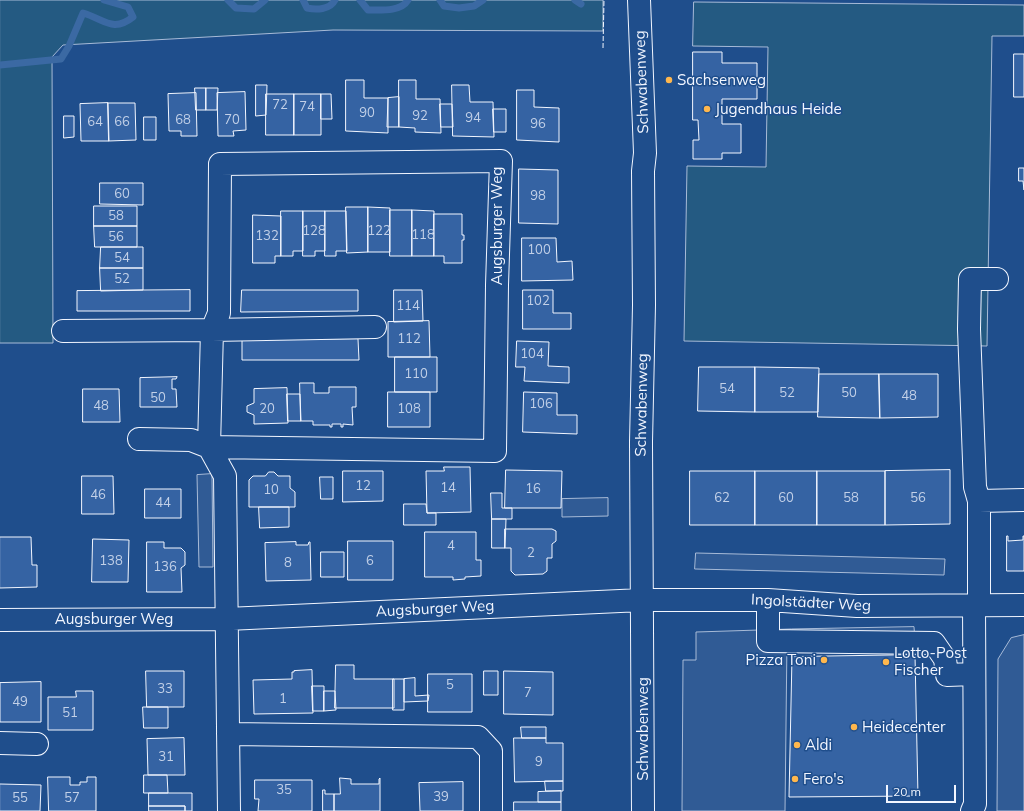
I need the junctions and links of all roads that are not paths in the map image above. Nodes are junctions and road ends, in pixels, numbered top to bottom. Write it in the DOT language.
graph roads {
  1 [pos="639,0"];
  2 [pos="997,279"];
  3 [pos="375,327"];
  4 [pos="212,330"];
  5 [pos="63,331"];
  6 [pos="139,439"];
  7 [pos="210,448"];
  8 [pos="1024,500"];
  9 [pos="979,501"];
  10 [pos="642,600"];
  11 [pos="768,600"];
  12 [pos="977,605"];
  13 [pos="1024,605"];
  14 [pos="227,619"];
  15 [pos="0,620"];
  16 [pos="974,674"];
  17 [pos="228,734"];
  18 [pos="0,743"];
  19 [pos="37,744"];
  20 [pos="229,811"];
  21 [pos="491,811"];
  22 [pos="643,811"];
  23 [pos="972,811"];
  1 -- 10 [label="street, Schwabenweg"];
  2 -- 9 [label="street"];
  3 -- 4 [label="street"];
  4 -- 5 [label="street"];
  4 -- 7 [label="street, Augsburger Weg"];
  4 -- 7 [label="street, Augsburger Weg"];
  6 -- 7 [label="street, Augsburger Weg"];
  7 -- 14 [label="street, Augsburger Weg"];
  8 -- 9 [label="street"];
  9 -- 12 [label="street"];
  10 -- 11 [label="street, Ingolstädter Weg"];
  10 -- 14 [label="street, Augsburger Weg"];
  10 -- 22 [label="street, Schwabenweg"];
  11 -- 12 [label="street, Ingolstädter Weg"];
  11 -- 16 [label="street"];
  12 -- 13 [label="street, Ingolstädter Weg"];
  12 -- 16 [label="street"];
  14 -- 15 [label="street, Augsburger Weg"];
  14 -- 17 [label="street, Augsburger Weg"];
  16 -- 23 [label="street"];
  17 -- 20 [label="street, Augsburger Weg"];
  17 -- 21 [label="street"];
  18 -- 19 [label="street"];
}
